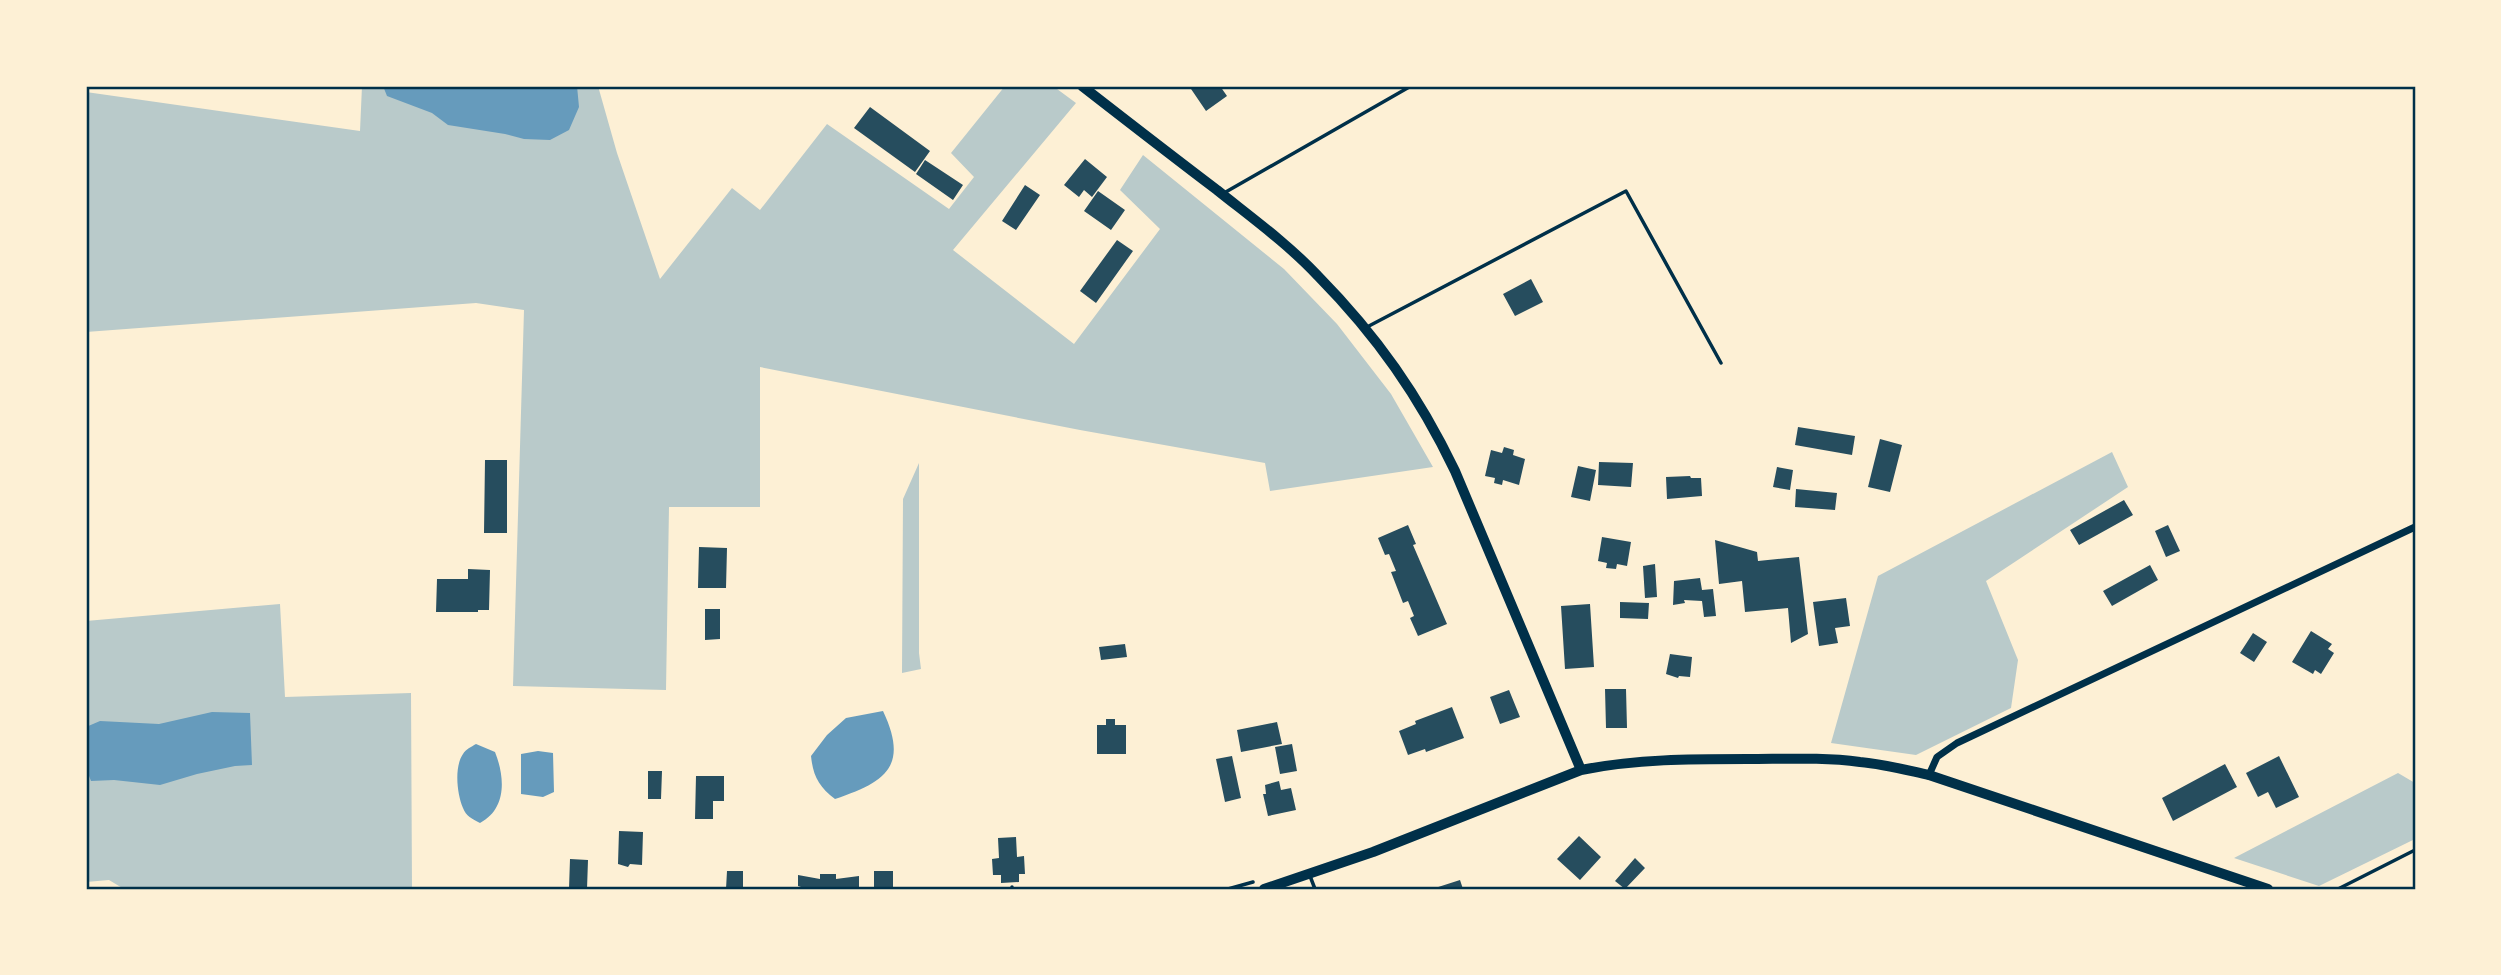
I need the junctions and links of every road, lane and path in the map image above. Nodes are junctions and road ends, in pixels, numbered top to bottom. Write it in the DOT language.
graph roads {
  1 [pos="1082,86"];
  2 [pos="1411,86"];
  3 [pos="1222,194"];
  4 [pos="1365,328"];
  5 [pos="1721,363"];
  6 [pos="2415,527"];
  7 [pos="1581,770"];
  8 [pos="1929,775"];
  9 [pos="2415,850"];
  10 [pos="1309,874"];
  11 [pos="1264,884"];
  12 [pos="1228,889"];
  13 [pos="1315,889"];
  14 [pos="2268,889"];
  15 [pos="2338,889"];
  1 -- 3 [label="street"];
  2 -- 3 [label="lane"];
  3 -- 4 [label="street"];
  4 -- 5 [label="lane"];
  4 -- 7 [label="street"];
  6 -- 8 [label="street"];
  7 -- 8 [label="street"];
  7 -- 10 [label="street"];
  8 -- 14 [label="street"];
  9 -- 15 [label="lane"];
  10 -- 11 [label="street"];
  10 -- 13 [label="lane"];
  11 -- 12 [label="path"];
}
